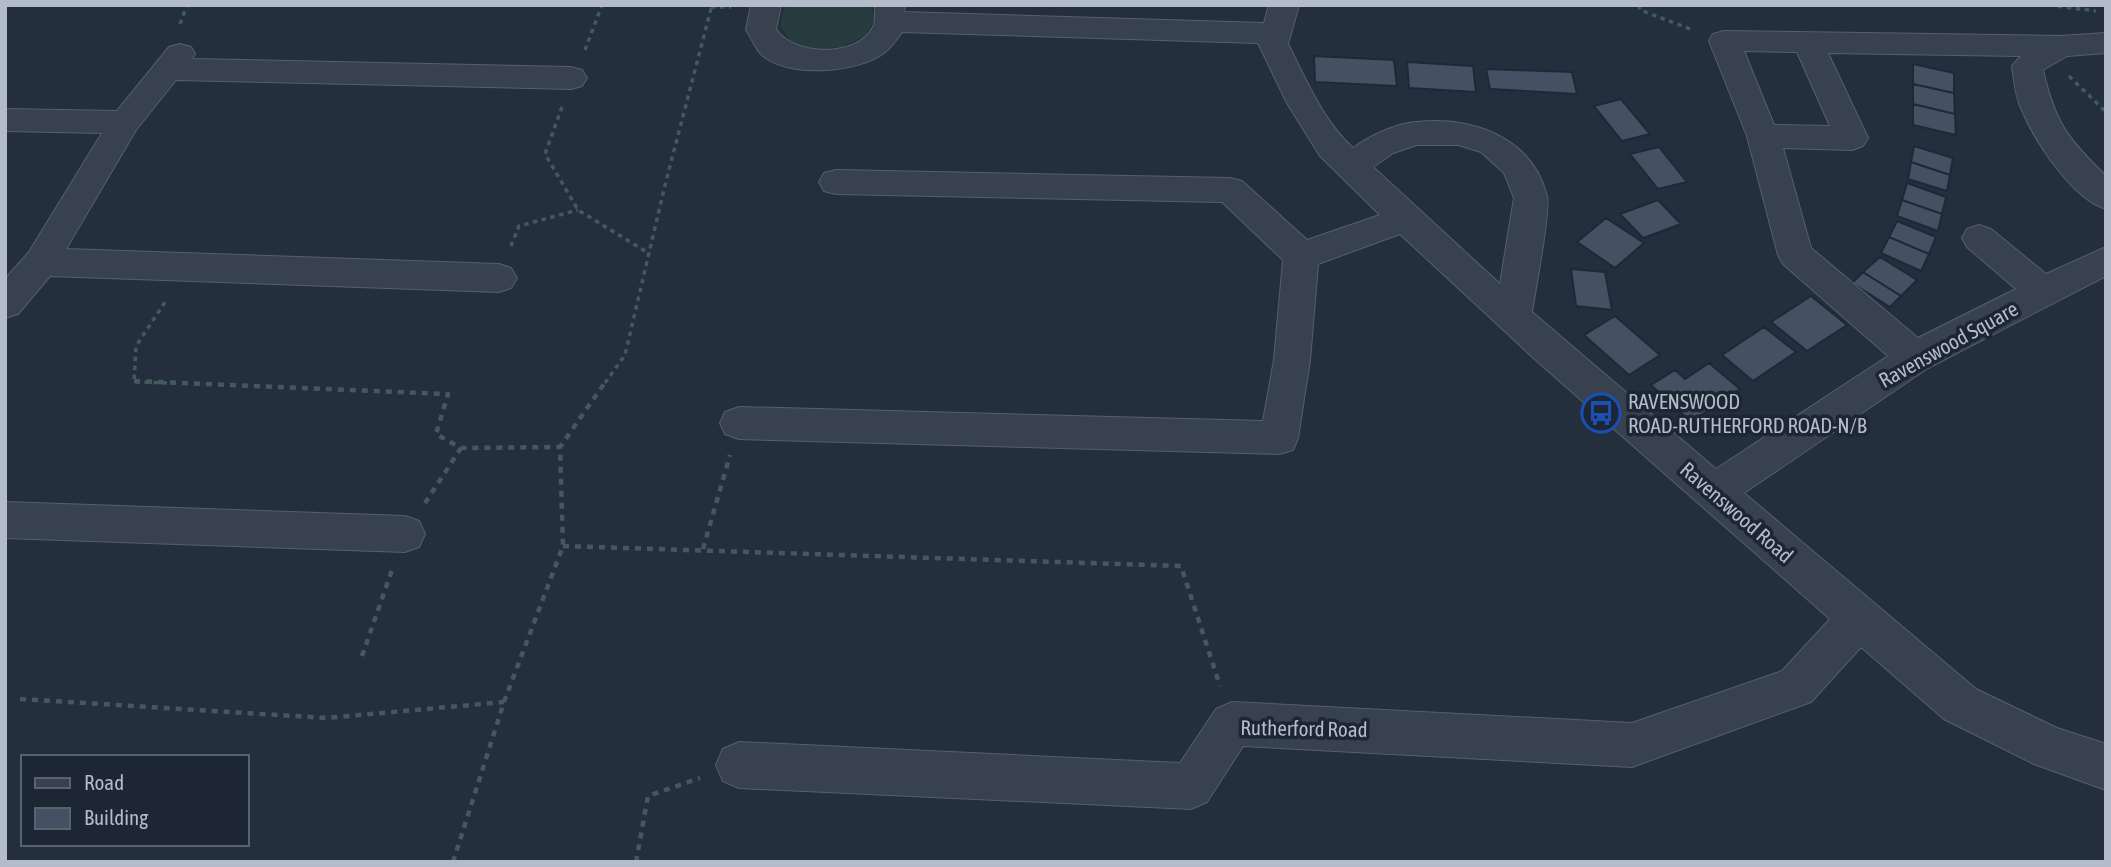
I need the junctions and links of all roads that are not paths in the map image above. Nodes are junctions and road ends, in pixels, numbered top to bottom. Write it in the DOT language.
graph roads {
  1 [pos="766,5"];
  2 [pos="890,14"];
  3 [pos="1278,28"];
  4 [pos="1808,43"];
  5 [pos="2106,43"];
  6 [pos="2053,50"];
  7 [pos="571,78"];
  8 [pos="5,120"];
  9 [pos="125,122"];
  10 [pos="1763,135"];
  11 [pos="1352,166"];
  12 [pos="836,182"];
  13 [pos="2106,197"];
  14 [pos="1406,219"];
  15 [pos="1979,238"];
  16 [pos="1301,256"];
  17 [pos="2106,260"];
  18 [pos="41,262"];
  19 [pos="499,278"];
  20 [pos="2043,292"];
  21 [pos="5,304"];
  22 [pos="1513,316"];
  23 [pos="1915,357"];
  24 [pos="739,423"];
  25 [pos="1714,492"];
  26 [pos="5,520"];
  27 [pos="405,534"];
  28 [pos="1859,618"];
  29 [pos="739,765"];
  30 [pos="2106,767"];
  1 -- 2 [label="street"];
  2 -- 3 [label="street"];
  3 -- 11 [label="street, Ravenswood Road"];
  4 -- 6 [label="street"];
  4 -- 10 [label="street"];
  4 -- 10 [label="street"];
  5 -- 6 [label="street"];
  6 -- 13 [label="street"];
  7 -- 9 [label="street"];
  8 -- 9 [label="street"];
  9 -- 18 [label="street"];
  10 -- 23 [label="street"];
  11 -- 14 [label="street, Ravenswood Road"];
  11 -- 22 [label="street"];
  12 -- 16 [label="street"];
  14 -- 16 [label="street"];
  14 -- 22 [label="street, Ravenswood Road"];
  15 -- 20 [label="street, Ravenswood Square"];
  16 -- 24 [label="street"];
  17 -- 20 [label="street, Ravenswood Square"];
  18 -- 19 [label="street"];
  18 -- 21 [label="street"];
  20 -- 23 [label="street, Ravenswood Square"];
  22 -- 25 [label="street, Ravenswood Road"];
  23 -- 25 [label="street, Ravenswood Square"];
  25 -- 28 [label="street, Ravenswood Road"];
  26 -- 27 [label="street"];
  28 -- 29 [label="street, Rutherford Road"];
  28 -- 30 [label="street, Ravenswood Road"];
}
